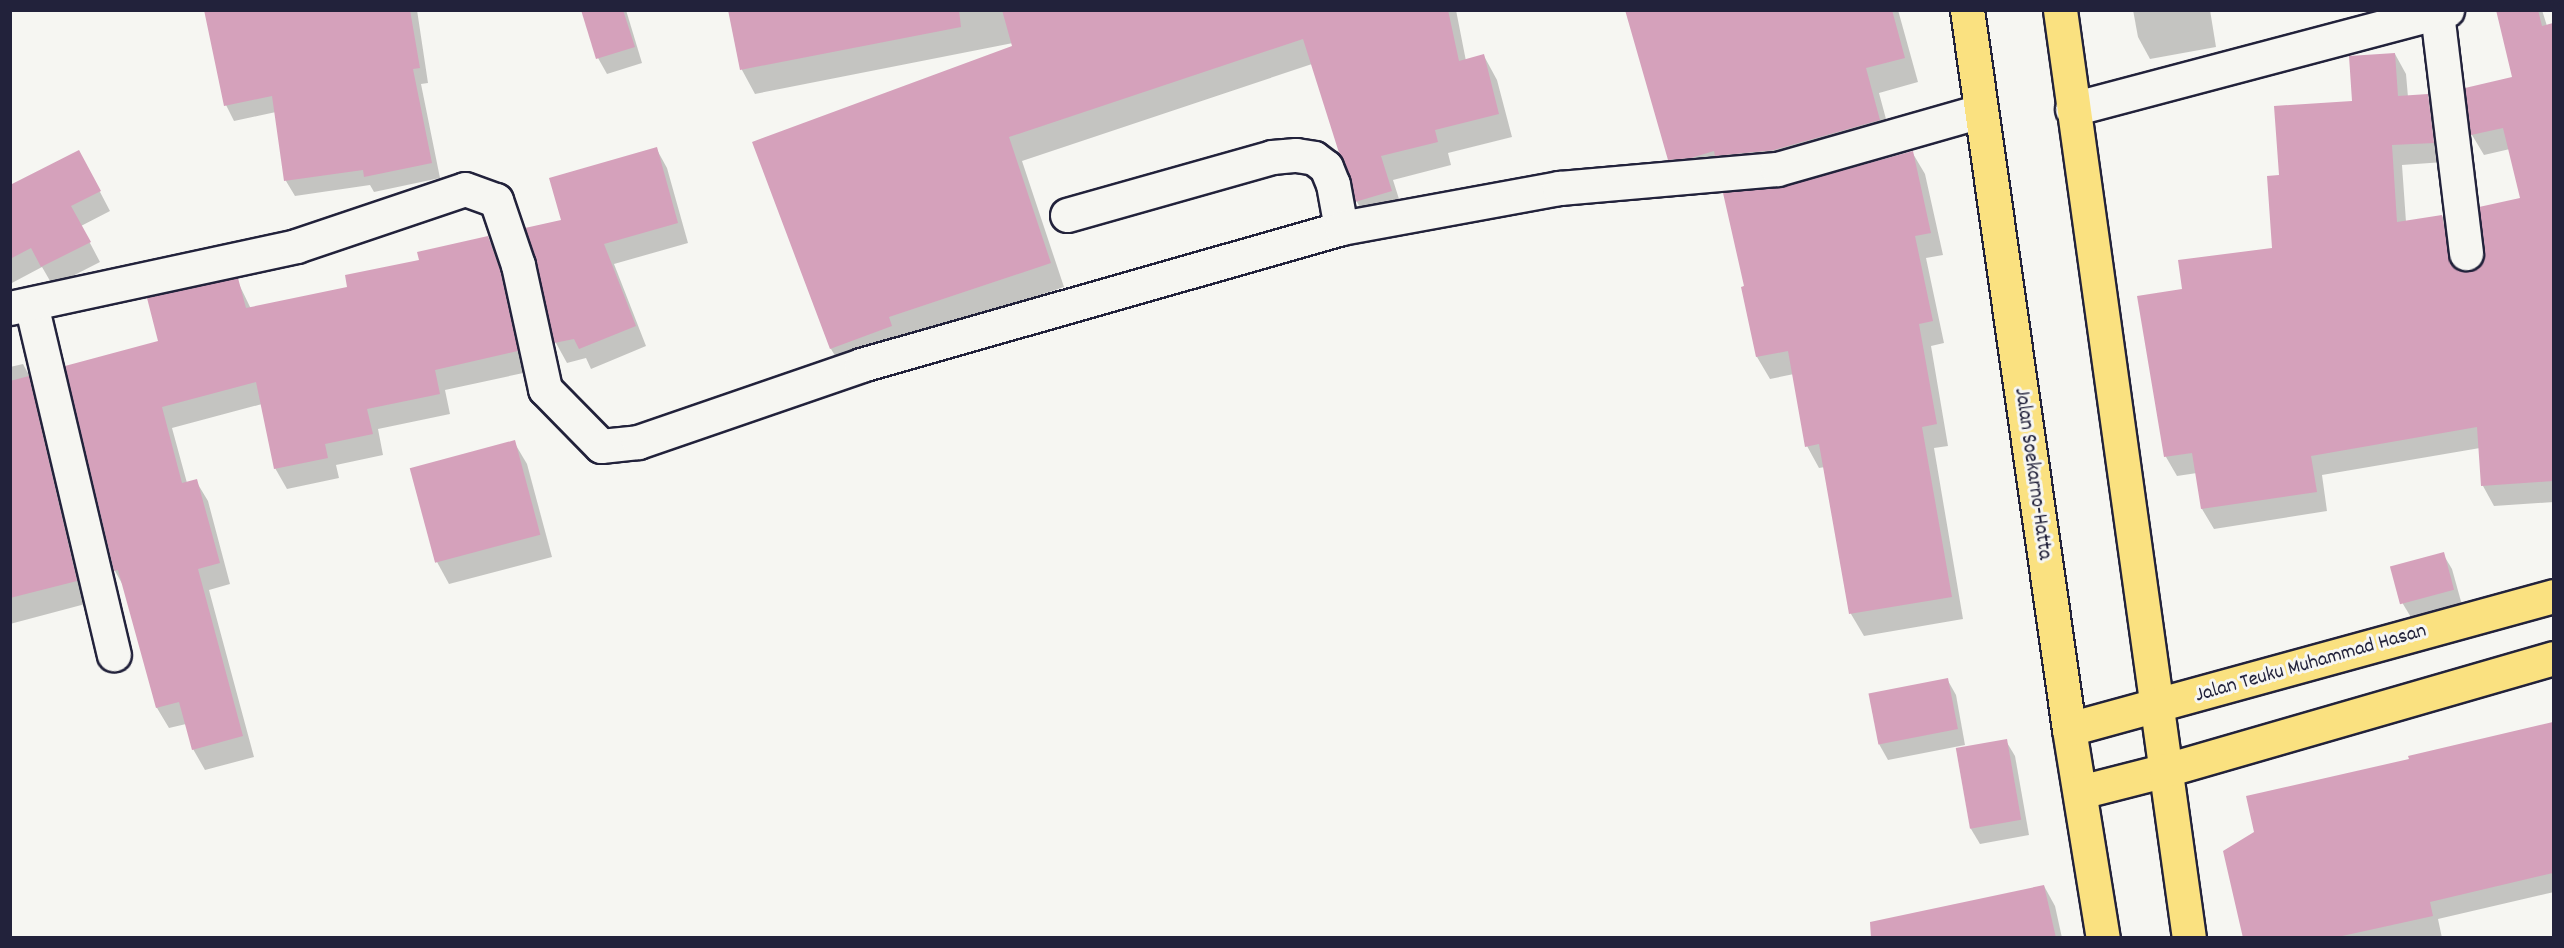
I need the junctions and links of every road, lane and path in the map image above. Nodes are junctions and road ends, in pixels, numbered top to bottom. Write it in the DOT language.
graph roads {
  1 [pos="1967,10"];
  2 [pos="2060,10"];
  3 [pos="2442,12"];
  4 [pos="2072,109"];
  5 [pos="1980,111"];
  6 [pos="1067,215"];
  7 [pos="1341,228"];
  8 [pos="2466,253"];
  9 [pos="21,306"];
  10 [pos="2553,597"];
  11 [pos="114,654"];
  12 [pos="2553,658"];
  13 [pos="2158,706"];
  14 [pos="2069,729"];
  15 [pos="2166,770"];
  16 [pos="2080,792"];
  17 [pos="2103,938"];
  18 [pos="2189,938"];
  1 -- 5 [label="highway, Jalan Soekarno-Hatta"];
  2 -- 4 [label="highway"];
  3 -- 4 [label="street"];
  3 -- 8 [label="street"];
  4 -- 13 [label="highway"];
  5 -- 7 [label="street"];
  5 -- 14 [label="highway, Jalan Soekarno-Hatta"];
  6 -- 7 [label="street"];
  7 -- 9 [label="street"];
  9 -- 11 [label="street"];
  10 -- 13 [label="highway, Jalan Teuku Muhammad Hasan"];
  12 -- 15 [label="highway"];
  13 -- 14 [label="highway, Jalan Teuku Muhammad Hasan"];
  13 -- 15 [label="highway"];
  14 -- 16 [label="highway, Jalan Soekarno-Hatta"];
  15 -- 16 [label="highway"];
  15 -- 18 [label="highway"];
  16 -- 17 [label="highway, Jalan Soekarno-Hatta"];
}
